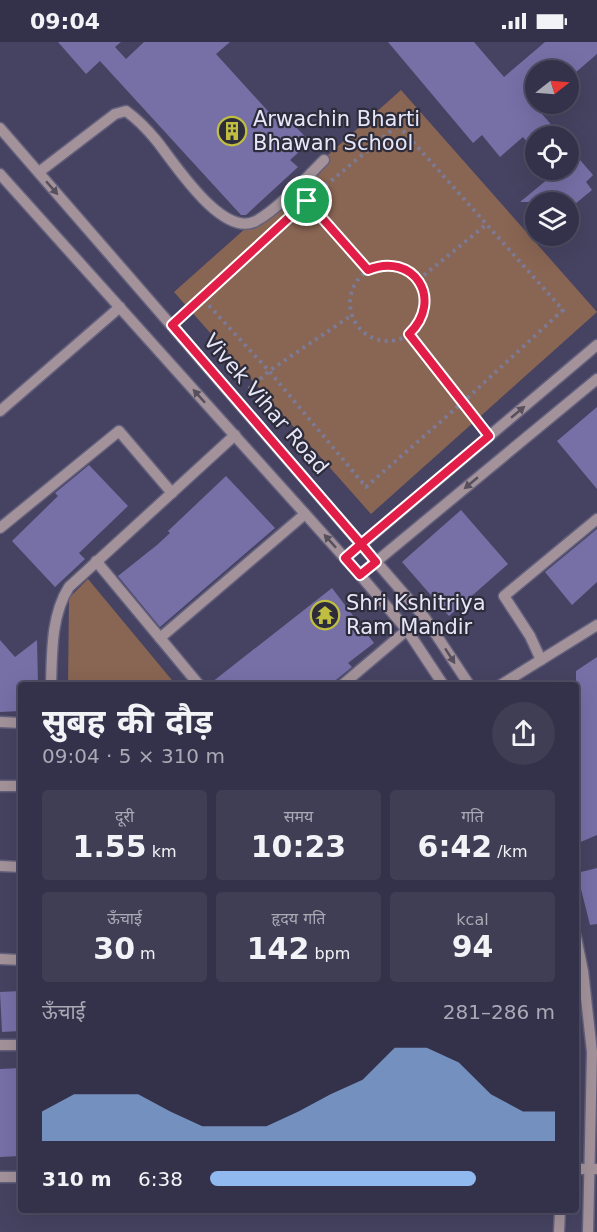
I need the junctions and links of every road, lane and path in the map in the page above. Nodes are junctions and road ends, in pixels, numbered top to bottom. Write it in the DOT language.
graph roads {
  1 [pos="0,128"];
  2 [pos="324,160"];
  3 [pos="39,172"];
  4 [pos="0,174"];
  5 [pos="307,201"];
  6 [pos="487,224"];
  7 [pos="368,270"];
  8 [pos="418,280"];
  9 [pos="202,298"];
  10 [pos="120,308"];
  11 [pos="352,315"];
  12 [pos="172,325"];
  13 [pos="409,334"];
  14 [pos="597,345"];
  15 [pos="269,371"];
  16 [pos="597,379"];
  17 [pos="237,399"];
  18 [pos="462,403"];
  19 [pos="0,411"];
  20 [pos="235,435"];
  21 [pos="489,436"];
  22 [pos="172,492"];
  23 [pos="305,514"];
  24 [pos="597,519"];
  25 [pos="0,528"];
  26 [pos="361,544"];
  27 [pos="345,558"];
  28 [pos="96,561"];
  29 [pos="376,562"];
  30 [pos="360,575"];
  31 [pos="597,626"];
  32 [pos="407,630"];
  33 [pos="160,638"];
  34 [pos="541,660"];
  35 [pos="51,682"];
  36 [pos="197,682"];
  37 [pos="346,682"];
  38 [pos="441,682"];
  39 [pos="467,682"];
  40 [pos="505,682"];
  41 [pos="0,722"];
  42 [pos="18,723"];
  43 [pos="0,786"];
  44 [pos="18,786"];
  45 [pos="0,866"];
  46 [pos="18,867"];
  47 [pos="579,952"];
  48 [pos="0,959"];
  49 [pos="18,960"];
  50 [pos="0,1045"];
  51 [pos="18,1045"];
  52 [pos="593,1169"];
  53 [pos="18,1177"];
  54 [pos="0,1178"];
  55 [pos="559,1214"];
  56 [pos="559,1232"];
  57 [pos="588,1232"];
  1 -- 3 [label="street, Vivek Vihar Road"];
  2 -- 3 [label="street"];
  3 -- 12 [label="street, Vivek Vihar Road, one-way"];
  4 -- 10 [label="street, Vivek Vihar Road"];
  5 -- 6 [label="path"];
  5 -- 7 [label="path"];
  5 -- 9 [label="path"];
  6 -- 8 [label="path"];
  6 -- 18 [label="path"];
  7 -- 8 [label="path"];
  7 -- 11 [label="path"];
  8 -- 13 [label="path"];
  9 -- 12 [label="path"];
  9 -- 15 [label="path"];
  10 -- 19 [label="street"];
  20 -- 10 [label="street, Vivek Vihar Road, one-way"];
  11 -- 13 [label="path"];
  11 -- 15 [label="path"];
  12 -- 17 [label="street, Vivek Vihar Road"];
  13 -- 18 [label="path"];
  21 -- 14 [label="street, one-way"];
  15 -- 17 [label="path"];
  15 -- 18 [label="path"];
  16 -- 29 [label="street, one-way"];
  17 -- 26 [label="street, Vivek Vihar Road"];
  18 -- 21 [label="path"];
  20 -- 22 [label="street"];
  20 -- 23 [label="street, Vivek Vihar Road"];
  21 -- 26 [label="street"];
  22 -- 25 [label="street"];
  22 -- 28 [label="street"];
  27 -- 23 [label="street, Vivek Vihar Road, one-way"];
  23 -- 33 [label="street"];
  24 -- 34 [label="street"];
  26 -- 27 [label="street"];
  26 -- 29 [label="street, Vivek Vihar Road"];
  27 -- 30 [label="street, Vivek Vihar Road"];
  28 -- 33 [label="street"];
  28 -- 35 [label="street"];
  29 -- 30 [label="street"];
  29 -- 39 [label="street, Vivek Vihar Road, one-way"];
  30 -- 32 [label="street, Vivek Vihar Road"];
  31 -- 34 [label="street"];
  32 -- 37 [label="street"];
  32 -- 38 [label="street, Vivek Vihar Road"];
  33 -- 36 [label="street"];
  34 -- 40 [label="street"];
  41 -- 42 [label="street"];
  43 -- 44 [label="street"];
  45 -- 46 [label="street"];
  47 -- 52 [label="street"];
  48 -- 49 [label="street"];
  50 -- 51 [label="street"];
  52 -- 57 [label="street"];
  53 -- 54 [label="street"];
  55 -- 56 [label="street"];
}
